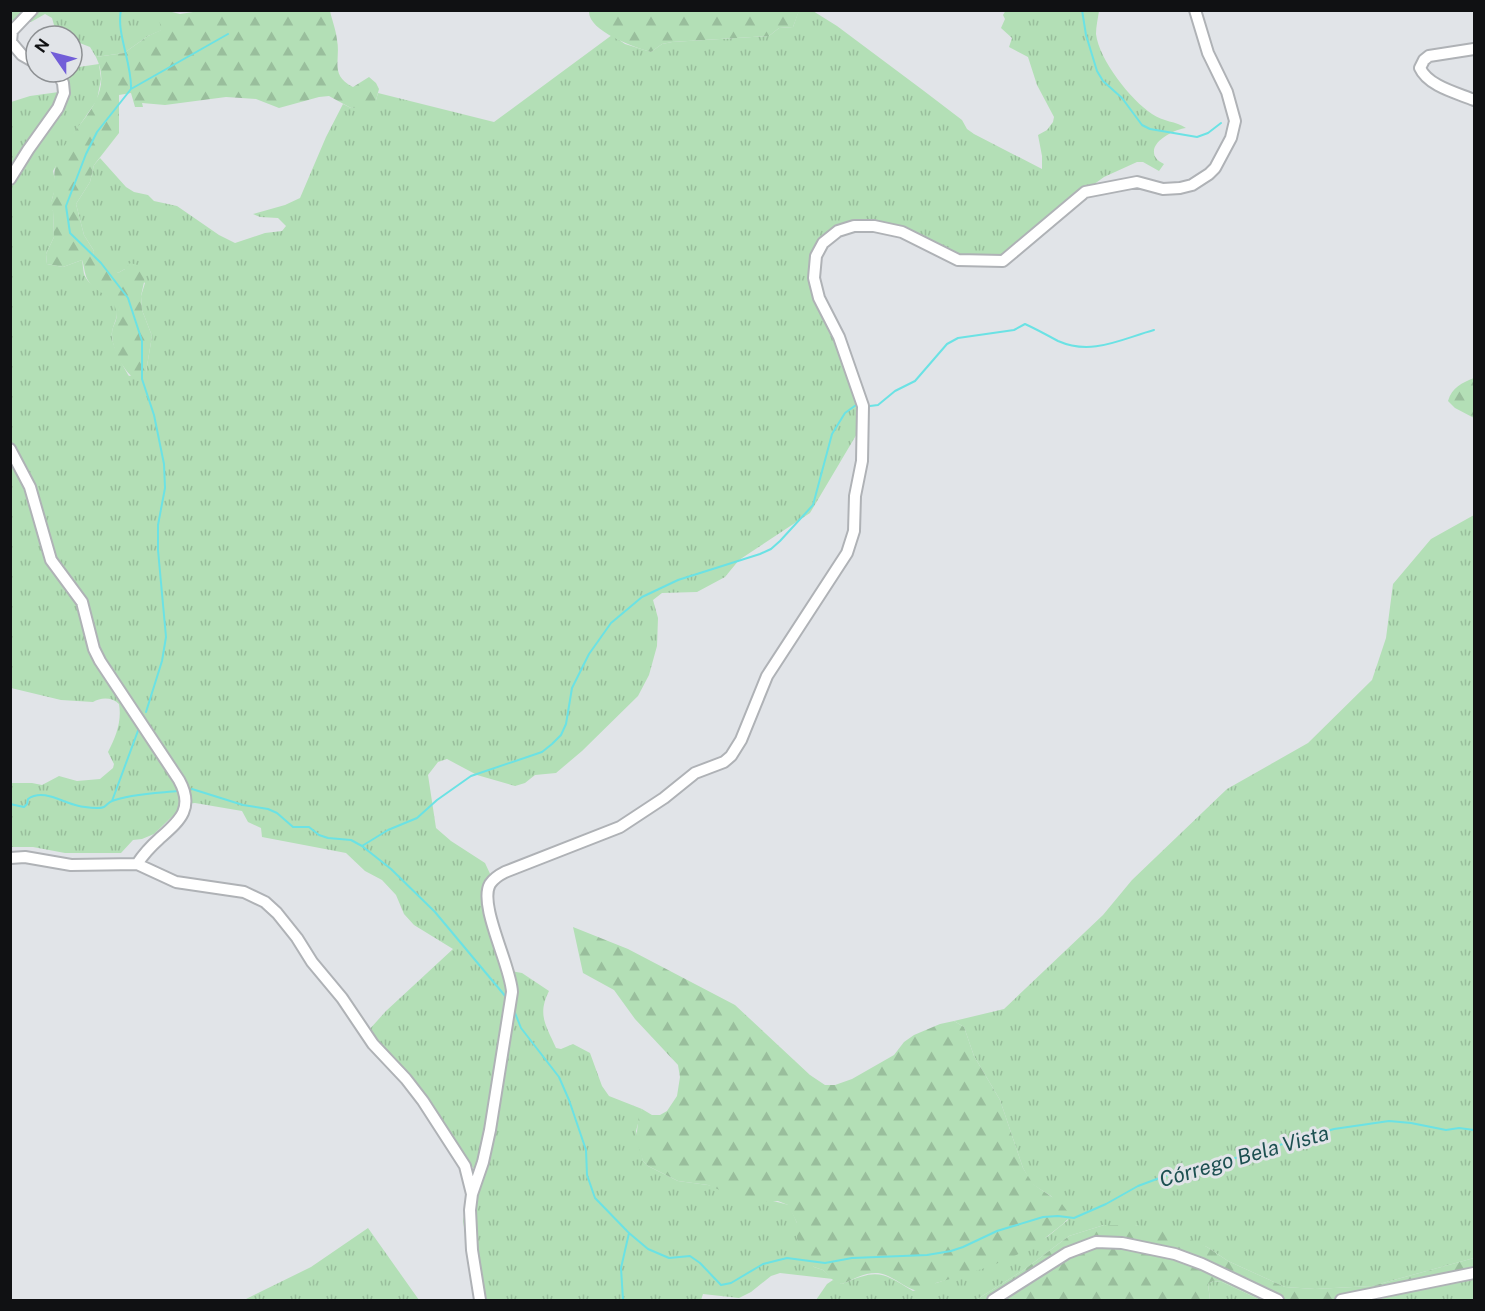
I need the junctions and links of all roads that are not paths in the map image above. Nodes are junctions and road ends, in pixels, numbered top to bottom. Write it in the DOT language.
graph roads {
  1 [pos="32,10"];
  2 [pos="1195,10"];
  3 [pos="1474,49"];
  4 [pos="24,56"];
  5 [pos="63,84"];
  6 [pos="1474,100"];
  7 [pos="10,179"];
  8 [pos="10,449"];
  9 [pos="10,858"];
  10 [pos="137,864"];
  11 [pos="472,1194"];
  12 [pos="1474,1273"];
  13 [pos="480,1300"];
  14 [pos="993,1300"];
  15 [pos="1278,1300"];
  16 [pos="1341,1300"];
  1 -- 4 [label="street"];
  2 -- 11 [label="street"];
  3 -- 6 [label="street"];
  5 -- 7 [label="street"];
  8 -- 10 [label="street"];
  9 -- 10 [label="street"];
  10 -- 11 [label="street"];
  11 -- 13 [label="street"];
  12 -- 16 [label="street"];
  14 -- 15 [label="street"];
}
